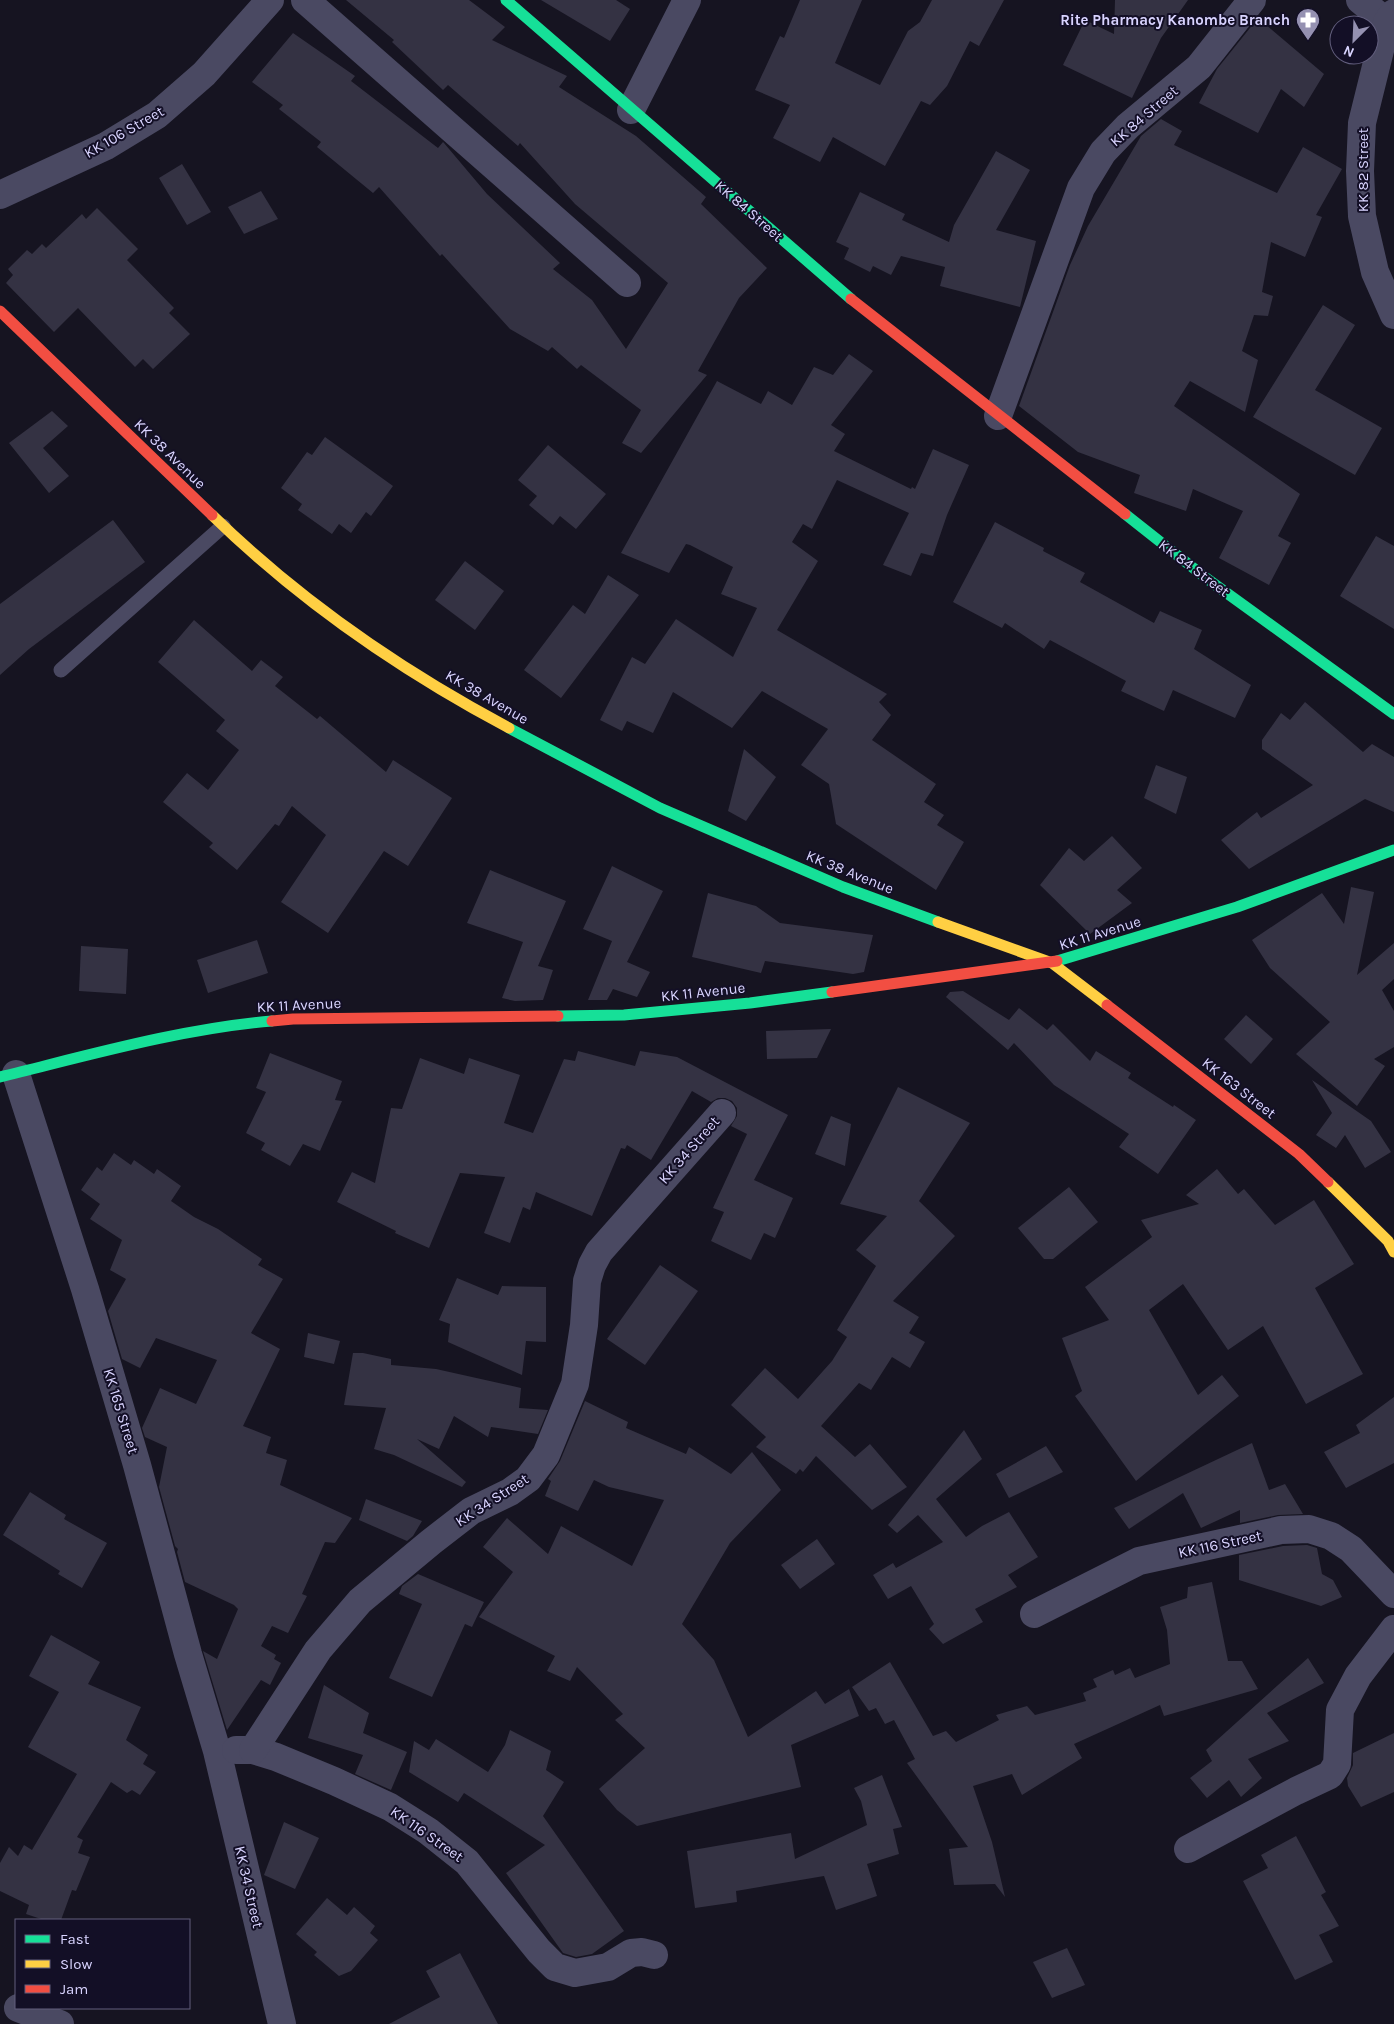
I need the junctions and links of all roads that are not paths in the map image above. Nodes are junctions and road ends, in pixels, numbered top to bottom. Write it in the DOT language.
graph roads {
  1 [pos="270,0"];
  2 [pos="305,0"];
  3 [pos="506,0"];
  4 [pos="688,0"];
  5 [pos="1252,0"];
  6 [pos="1360,0"];
  7 [pos="1392,21"];
  8 [pos="631,110"];
  9 [pos="0,195"];
  10 [pos="627,283"];
  11 [pos="0,311"];
  12 [pos="1394,315"];
  13 [pos="998,416"];
  14 [pos="223,526"];
  15 [pos="61,670"];
  16 [pos="1394,714"];
  17 [pos="1394,850"];
  18 [pos="1052,963"];
  19 [pos="8,1076"];
  20 [pos="722,1113"];
  21 [pos="1392,1244"];
  22 [pos="1394,1594"];
  23 [pos="1034,1614"];
  24 [pos="1394,1630"];
  25 [pos="253,1750"];
  26 [pos="217,1751"];
  27 [pos="1188,1850"];
  28 [pos="654,1955"];
  29 [pos="0,2001"];
  30 [pos="15,2006"];
  31 [pos="22,2009"];
  32 [pos="60,2024"];
  33 [pos="282,2024"];
  1 -- 9 [label="street, KK 106 Street"];
  2 -- 10 [label="street"];
  3 -- 8 [label="street, KK 84 Street"];
  4 -- 8 [label="street"];
  5 -- 13 [label="street, KK 84 Street"];
  6 -- 7 [label="street, KK 82 Street"];
  7 -- 12 [label="street, KK 82 Street"];
  8 -- 13 [label="street, KK 84 Street"];
  11 -- 14 [label="street, KK 38 Avenue"];
  13 -- 16 [label="street, KK 84 Street"];
  14 -- 15 [label="lane"];
  14 -- 18 [label="street, KK 38 Avenue"];
  17 -- 18 [label="street, KK 11 Avenue"];
  18 -- 19 [label="street, KK 11 Avenue"];
  18 -- 21 [label="street, KK 163 Street"];
  19 -- 26 [label="street, KK 165 Street"];
  20 -- 25 [label="street, KK 34 Street"];
  22 -- 23 [label="street, KK 116 Street"];
  24 -- 27 [label="street"];
  25 -- 26 [label="street, KK 116 Street"];
  25 -- 28 [label="street, KK 116 Street"];
  26 -- 33 [label="street, KK 34 Street"];
  29 -- 30 [label="street"];
  31 -- 32 [label="street"];
}
